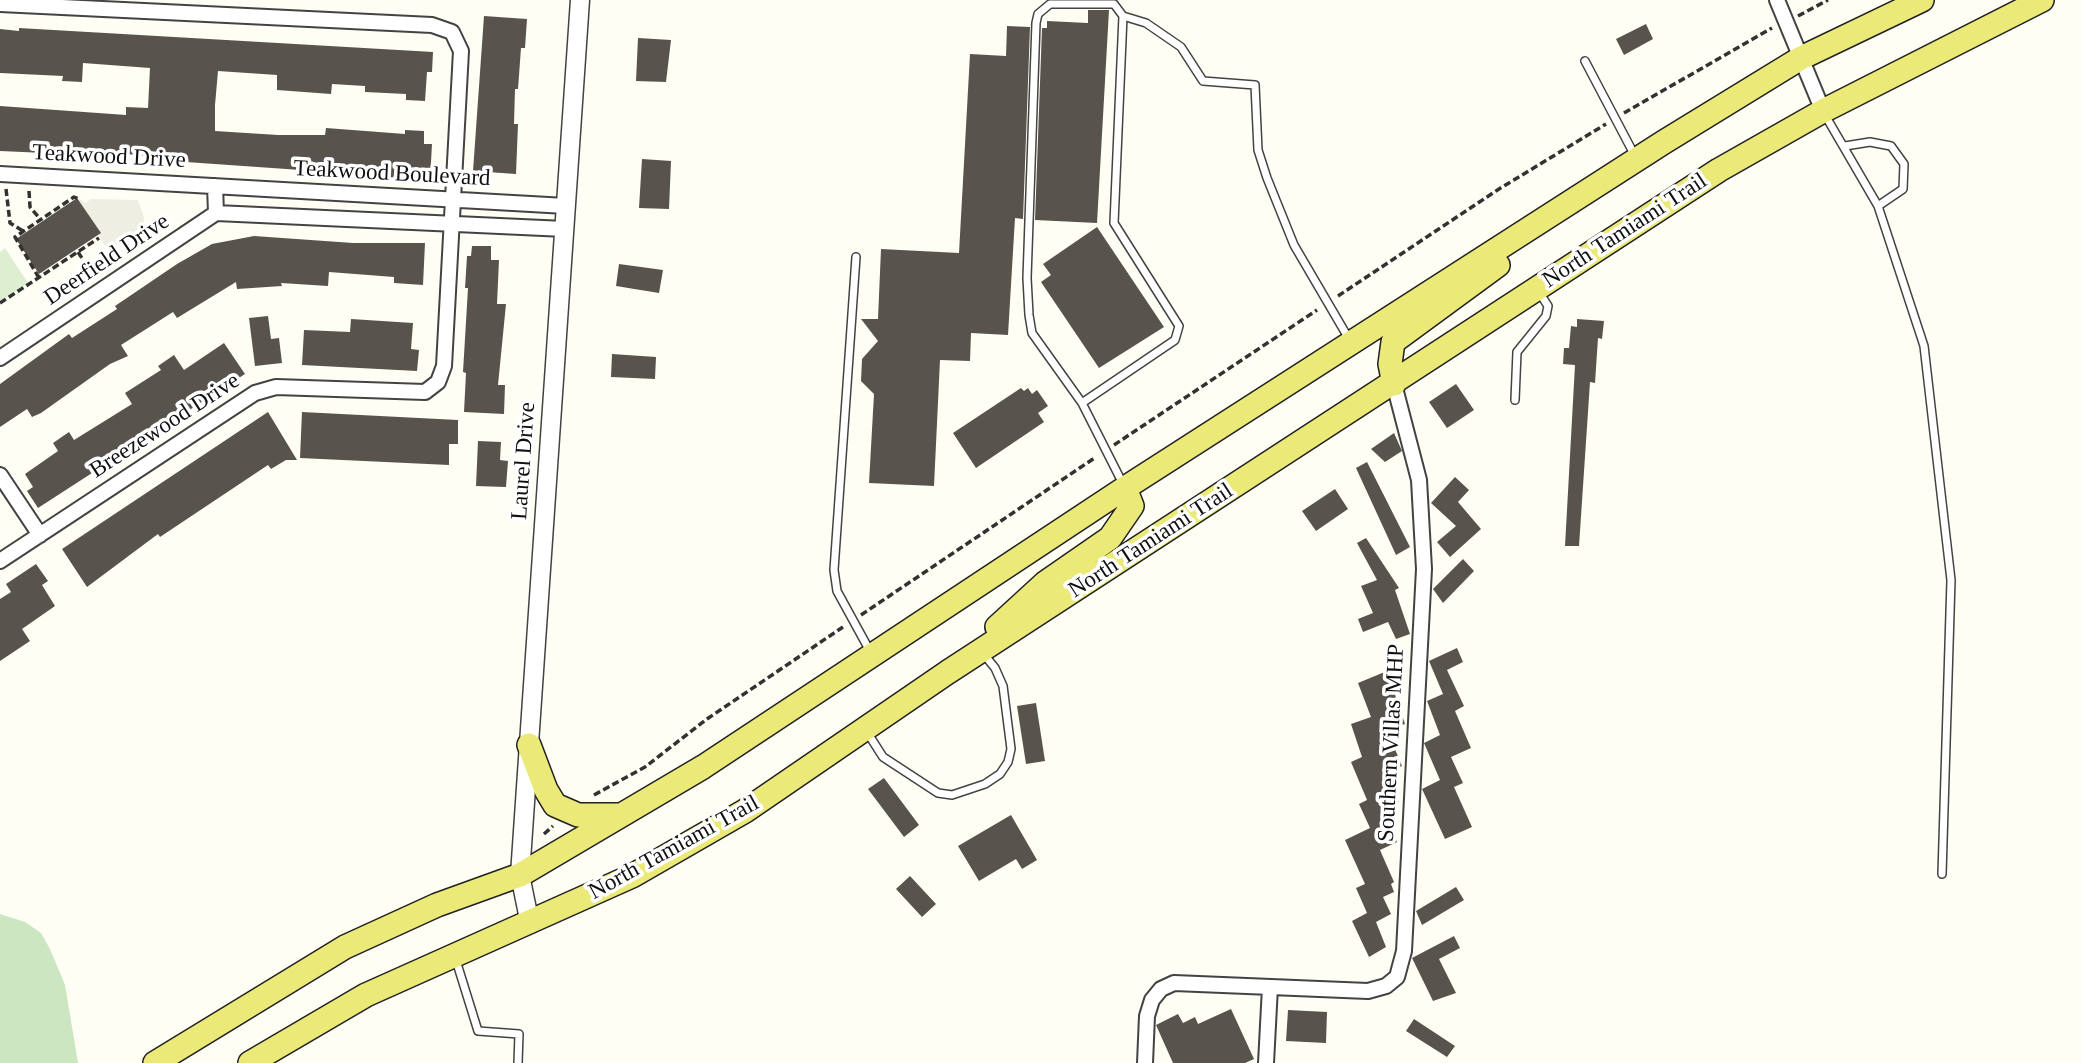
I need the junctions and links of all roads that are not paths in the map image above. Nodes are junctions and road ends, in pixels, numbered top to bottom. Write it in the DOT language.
graph roads {
  1 [pos="580,0"];
  2 [pos="1777,0"];
  3 [pos="1922,0"];
  4 [pos="2042,0"];
  5 [pos="0,4"];
  6 [pos="1123,16"];
  7 [pos="1801,58"];
  8 [pos="1584,61"];
  9 [pos="1823,111"];
  10 [pos="1846,146"];
  11 [pos="1636,160"];
  12 [pos="4,174"];
  13 [pos="215,186"];
  14 [pos="453,200"];
  15 [pos="566,206"];
  16 [pos="1878,206"];
  17 [pos="216,213"];
  18 [pos="450,225"];
  19 [pos="565,229"];
  20 [pos="1527,230"];
  21 [pos="856,257"];
  22 [pos="1537,288"];
  23 [pos="1351,343"];
  24 [pos="0,358"];
  25 [pos="1394,384"];
  26 [pos="1515,400"];
  27 [pos="1082,403"];
  28 [pos="0,475"];
  29 [pos="1125,488"];
  30 [pos="40,535"];
  31 [pos="0,561"];
  32 [pos="979,648"];
  33 [pos="871,654"];
  34 [pos="865,729"];
  35 [pos="529,745"];
  36 [pos="620,815"];
  37 [pos="1942,874"];
  38 [pos="520,875"];
  39 [pos="530,924"];
  40 [pos="455,956"];
  41 [pos="1270,987"];
  42 [pos="224,1018"];
  43 [pos="155,1063"];
  44 [pos="177,1063"];
  45 [pos="250,1063"];
  46 [pos="518,1063"];
  47 [pos="1145,1063"];
  48 [pos="1266,1063"];
  1 -- 15 [label="street, Laurel Drive"];
  2 -- 7 [label="street"];
  3 -- 7 [label="main road"];
  4 -- 9 [label="main road, North Tamiami Trail"];
  5 -- 14 [label="street, Breezewood Drive"];
  6 -- 23 [label="lane"];
  6 -- 27 [label="lane"];
  6 -- 27 [label="lane"];
  7 -- 9 [label="street"];
  7 -- 11 [label="main road"];
  8 -- 11 [label="lane"];
  9 -- 10 [label="lane"];
  9 -- 22 [label="main road, North Tamiami Trail"];
  10 -- 16 [label="lane"];
  10 -- 16 [label="lane"];
  11 -- 20 [label="main road"];
  12 -- 13 [label="street, Teakwood Drive"];
  13 -- 14 [label="street, Teakwood Boulevard"];
  13 -- 17 [label="street"];
  14 -- 15 [label="street, Teakwood Boulevard"];
  14 -- 18 [label="street, Breezewood Drive"];
  15 -- 19 [label="street, Laurel Drive"];
  16 -- 37 [label="lane"];
  17 -- 18 [label="street, Teakwood Boulevard"];
  17 -- 24 [label="street, Deerfield Drive"];
  18 -- 19 [label="street, Teakwood Boulevard"];
  18 -- 30 [label="street, Breezewood Drive"];
  19 -- 35 [label="street, Laurel Drive"];
  20 -- 23 [label="main road"];
  20 -- 25 [label="main road"];
  21 -- 33 [label="lane"];
  22 -- 25 [label="main road, North Tamiami Trail"];
  22 -- 26 [label="lane"];
  23 -- 29 [label="main road"];
  25 -- 32 [label="main road, North Tamiami Trail"];
  25 -- 41 [label="street, Southern Villas MHP"];
  27 -- 29 [label="lane"];
  28 -- 30 [label="street"];
  29 -- 32 [label="main road"];
  29 -- 33 [label="main road"];
  30 -- 31 [label="street, Breezewood Drive"];
  32 -- 34 [label="main road, North Tamiami Trail"];
  32 -- 34 [label="lane"];
  33 -- 36 [label="main road"];
  34 -- 39 [label="main road, North Tamiami Trail"];
  35 -- 36 [label="main road"];
  35 -- 38 [label="street, Laurel Drive"];
  36 -- 38 [label="main road"];
  38 -- 39 [label="street, Laurel Drive"];
  38 -- 42 [label="main road"];
  39 -- 40 [label="main road, North Tamiami Trail"];
  40 -- 45 [label="main road, North Tamiami Trail"];
  40 -- 46 [label="lane"];
  41 -- 47 [label="street, Southern Villas MHP"];
  41 -- 48 [label="street"];
  42 -- 43 [label="main road"];
  42 -- 44 [label="main road"];
}
